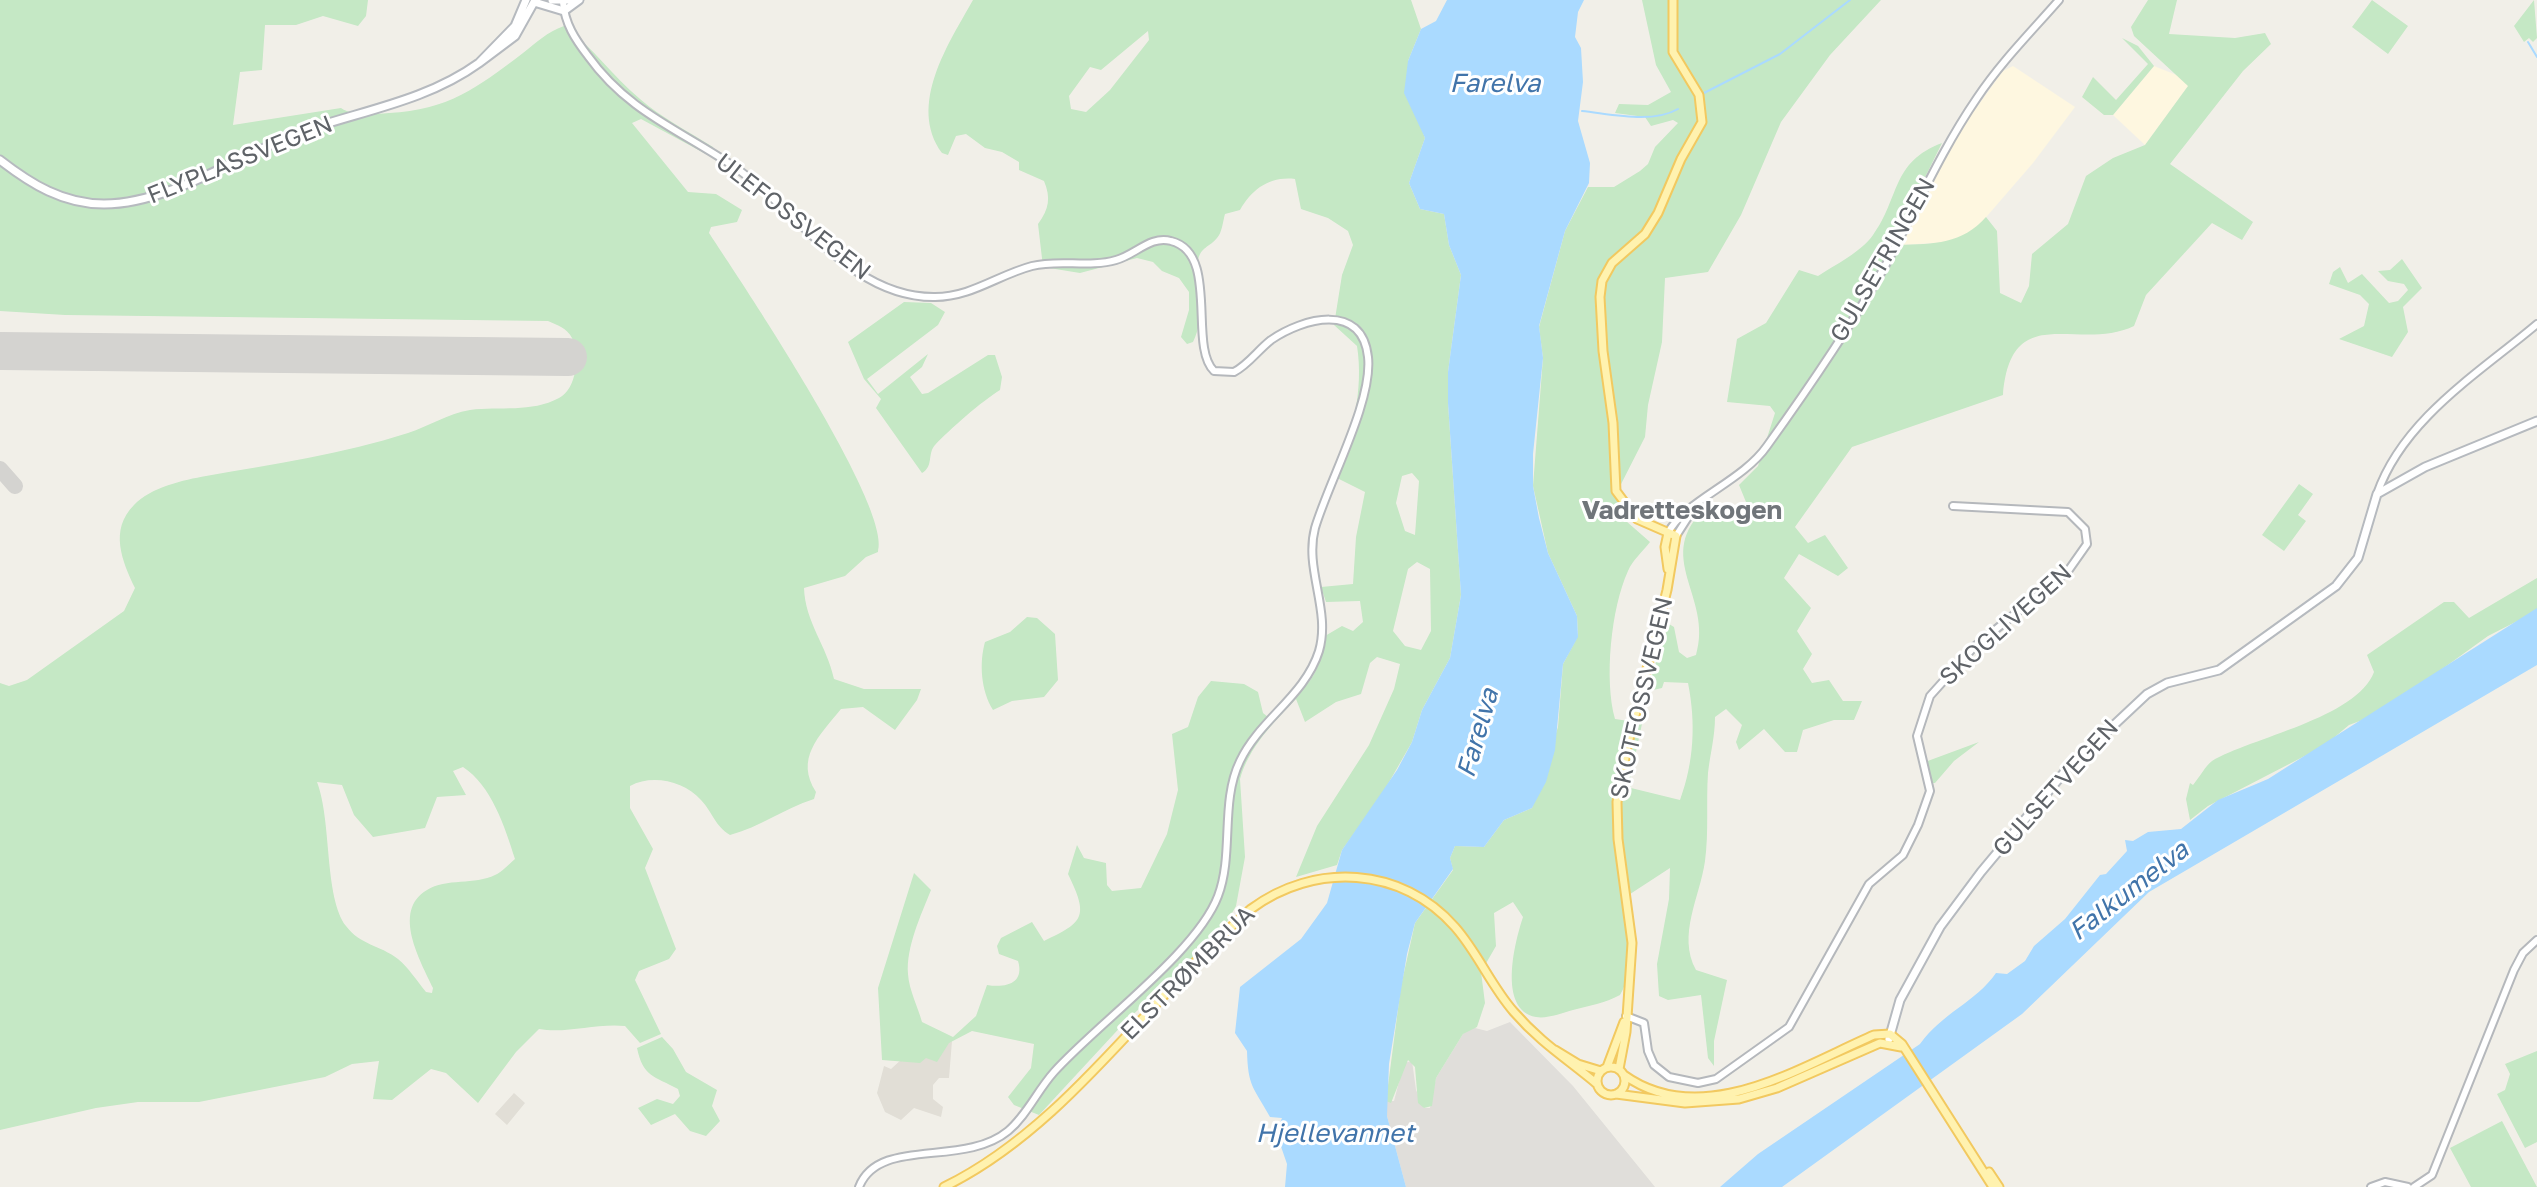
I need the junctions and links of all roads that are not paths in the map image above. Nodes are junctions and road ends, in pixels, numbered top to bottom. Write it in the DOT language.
graph roads {
  1 [pos="552,0"];
  2 [pos="579,0"];
  3 [pos="1673,0"];
  4 [pos="2059,0"];
  5 [pos="531,1"];
  6 [pos="566,5"];
  7 [pos="0,160"];
  8 [pos="2537,324"];
  9 [pos="2537,421"];
  10 [pos="2377,494"];
  11 [pos="1953,506"];
  12 [pos="1672,534"];
  13 [pos="2537,940"];
  14 [pos="1626,1016"];
  15 [pos="1889,1038"];
  16 [pos="1549,1047"];
  17 [pos="1604,1069"];
  18 [pos="1621,1072"];
  19 [pos="1597,1084"];
  20 [pos="1616,1094"];
  21 [pos="1972,1152"];
  22 [pos="861,1187"];
  23 [pos="944,1187"];
  24 [pos="1993,1187"];
  25 [pos="1999,1187"];
  26 [pos="2371,1187"];
  27 [pos="2408,1187"];
  28 [pos="2414,1187"];
  1 -- 6 [label="main road"];
  2 -- 6 [label="main road"];
  3 -- 12 [label="main road"];
  4 -- 12 [label="street, GULSETRINGEN"];
  5 -- 6 [label="main road"];
  5 -- 7 [label="main road, FLYPLASSVEGEN"];
  6 -- 22 [label="street, ULEFOSSVEGEN"];
  8 -- 10 [label="street, GULSETVEGEN"];
  9 -- 10 [label="main road"];
  10 -- 15 [label="main road, GULSETVEGEN"];
  11 -- 14 [label="street, SKOGLIVEGEN"];
  12 -- 14 [label="main road, SKOTFOSSVEGEN"];
  13 -- 28 [label="street"];
  14 -- 17 [label="main road, SKOTFOSSVEGEN"];
  14 -- 18 [label="main road, SKOTFOSSVEGEN"];
  15 -- 18 [label="main road"];
  15 -- 20 [label="main road"];
  15 -- 21 [label="main road"];
  16 -- 17 [label="main road, ELSTRØMBRUA"];
  16 -- 19 [label="main road, ELSTRØMBRUA"];
  16 -- 23 [label="main road, ELSTRØMBRUA"];
  17 -- 18 [label="main road"];
  17 -- 19 [label="main road"];
  18 -- 20 [label="main road"];
  19 -- 20 [label="main road"];
  21 -- 24 [label="main road"];
  21 -- 25 [label="main road"];
  26 -- 27 [label="street"];
}
